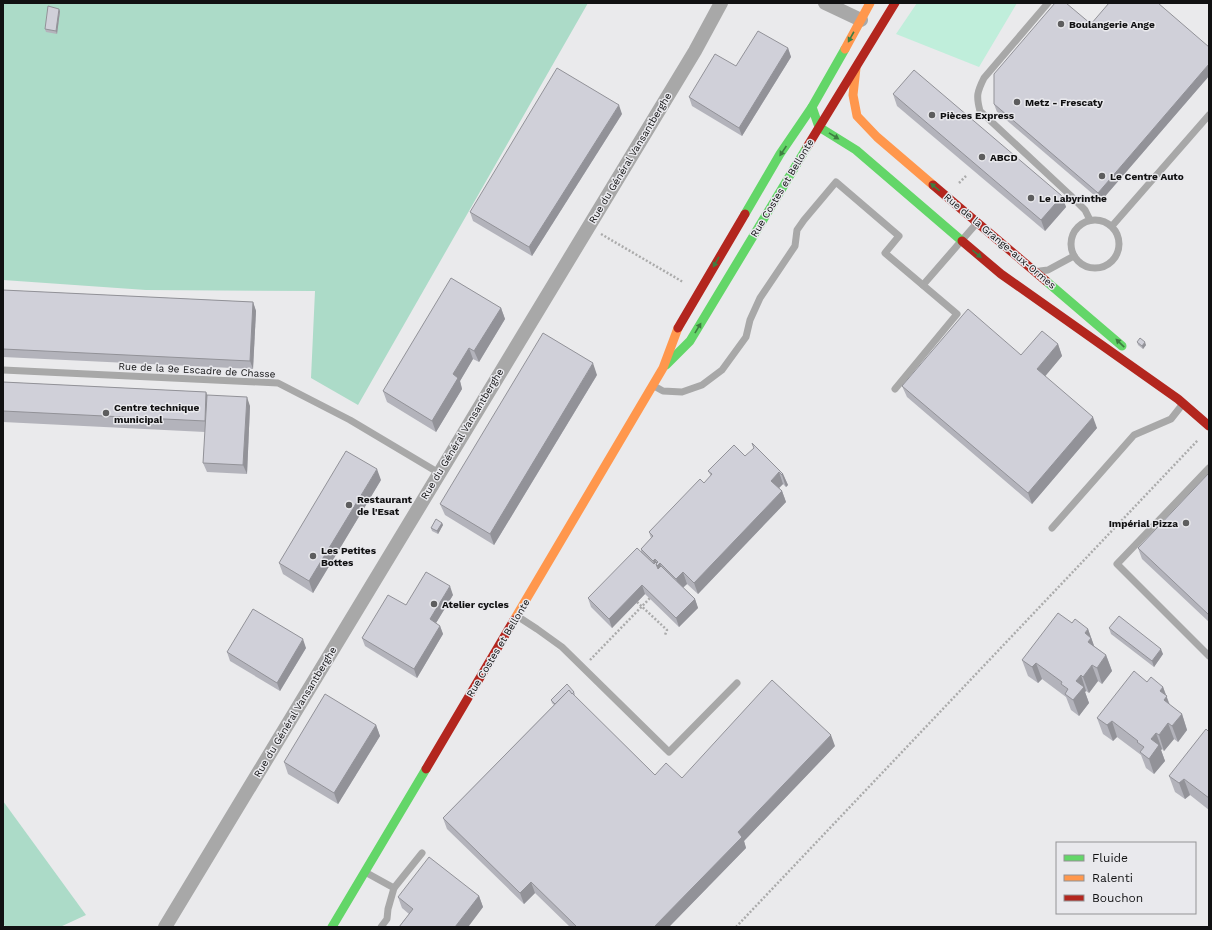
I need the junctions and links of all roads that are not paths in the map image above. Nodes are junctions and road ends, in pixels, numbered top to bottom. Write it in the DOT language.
graph roads {
  1 [pos="721,3"];
  2 [pos="825,3"];
  3 [pos="870,3"];
  4 [pos="895,3"];
  5 [pos="1048,3"];
  6 [pos="861,20"];
  7 [pos="856,68"];
  8 [pos="812,107"];
  9 [pos="1209,115"];
  10 [pos="816,123"];
  11 [pos="1090,220"];
  12 [pos="977,223"];
  13 [pos="1112,226"];
  14 [pos="962,241"];
  15 [pos="1074,256"];
  16 [pos="1029,280"];
  17 [pos="923,285"];
  18 [pos="682,336"];
  19 [pos="663,368"];
  20 [pos="3,370"];
  21 [pos="653,385"];
  22 [pos="895,389"];
  23 [pos="1180,401"];
  24 [pos="1209,426"];
  25 [pos="1209,468"];
  26 [pos="439,473"];
  27 [pos="1052,528"];
  28 [pos="517,616"];
  29 [pos="1209,656"];
  30 [pos="736,683"];
  31 [pos="422,853"];
  32 [pos="365,872"];
  33 [pos="394,888"];
  34 [pos="165,927"];
  35 [pos="332,927"];
  36 [pos="382,927"];
  1 -- 26 [label="street, Rue du Général Vansantberghe"];
  2 -- 6 [label="street"];
  3 -- 6 [label="main road, Rue Costes et Bellonte"];
  4 -- 7 [label="main road, Rue Costes et Bellonte"];
  5 -- 11 [label="lane"];
  6 -- 8 [label="main road, Rue Costes et Bellonte, one-way"];
  7 -- 10 [label="main road, Rue Costes et Bellonte"];
  12 -- 7 [label="main road, Rue de la Grange-aux-Ormes, one-way"];
  8 -- 10 [label="main road"];
  8 -- 19 [label="main road, Rue Costes et Bellonte, one-way"];
  9 -- 13 [label="lane"];
  10 -- 14 [label="main road, Rue de la Grange-aux-Ormes, one-way"];
  19 -- 10 [label="main road, Rue Costes et Bellonte, one-way"];
  11 -- 13 [label="lane"];
  11 -- 15 [label="lane"];
  12 -- 14 [label="lane"];
  12 -- 16 [label="main road, Rue de la Grange-aux-Ormes"];
  13 -- 15 [label="lane"];
  14 -- 16 [label="main road, Rue de la Grange-aux-Ormes, one-way"];
  14 -- 17 [label="lane"];
  15 -- 16 [label="lane"];
  16 -- 23 [label="main road, Rue de la Grange-aux-Ormes"];
  23 -- 16 [label="main road, Rue de la Grange-aux-Ormes, one-way"];
  17 -- 21 [label="lane"];
  17 -- 22 [label="lane"];
  18 -- 19 [label="lane"];
  19 -- 21 [label="main road, Rue Costes et Bellonte"];
  20 -- 26 [label="lane, Rue de la 9e Escadre de Chasse"];
  21 -- 28 [label="main road, Rue Costes et Bellonte"];
  23 -- 24 [label="main road, Rue de la Grange-aux-Ormes"];
  23 -- 27 [label="lane"];
  25 -- 29 [label="lane"];
  26 -- 34 [label="street, Rue du Général Vansantberghe"];
  28 -- 30 [label="lane"];
  28 -- 32 [label="main road, Rue Costes et Bellonte"];
  31 -- 33 [label="lane"];
  32 -- 33 [label="lane"];
  32 -- 35 [label="main road, Rue Costes et Bellonte"];
  33 -- 36 [label="lane"];
}
